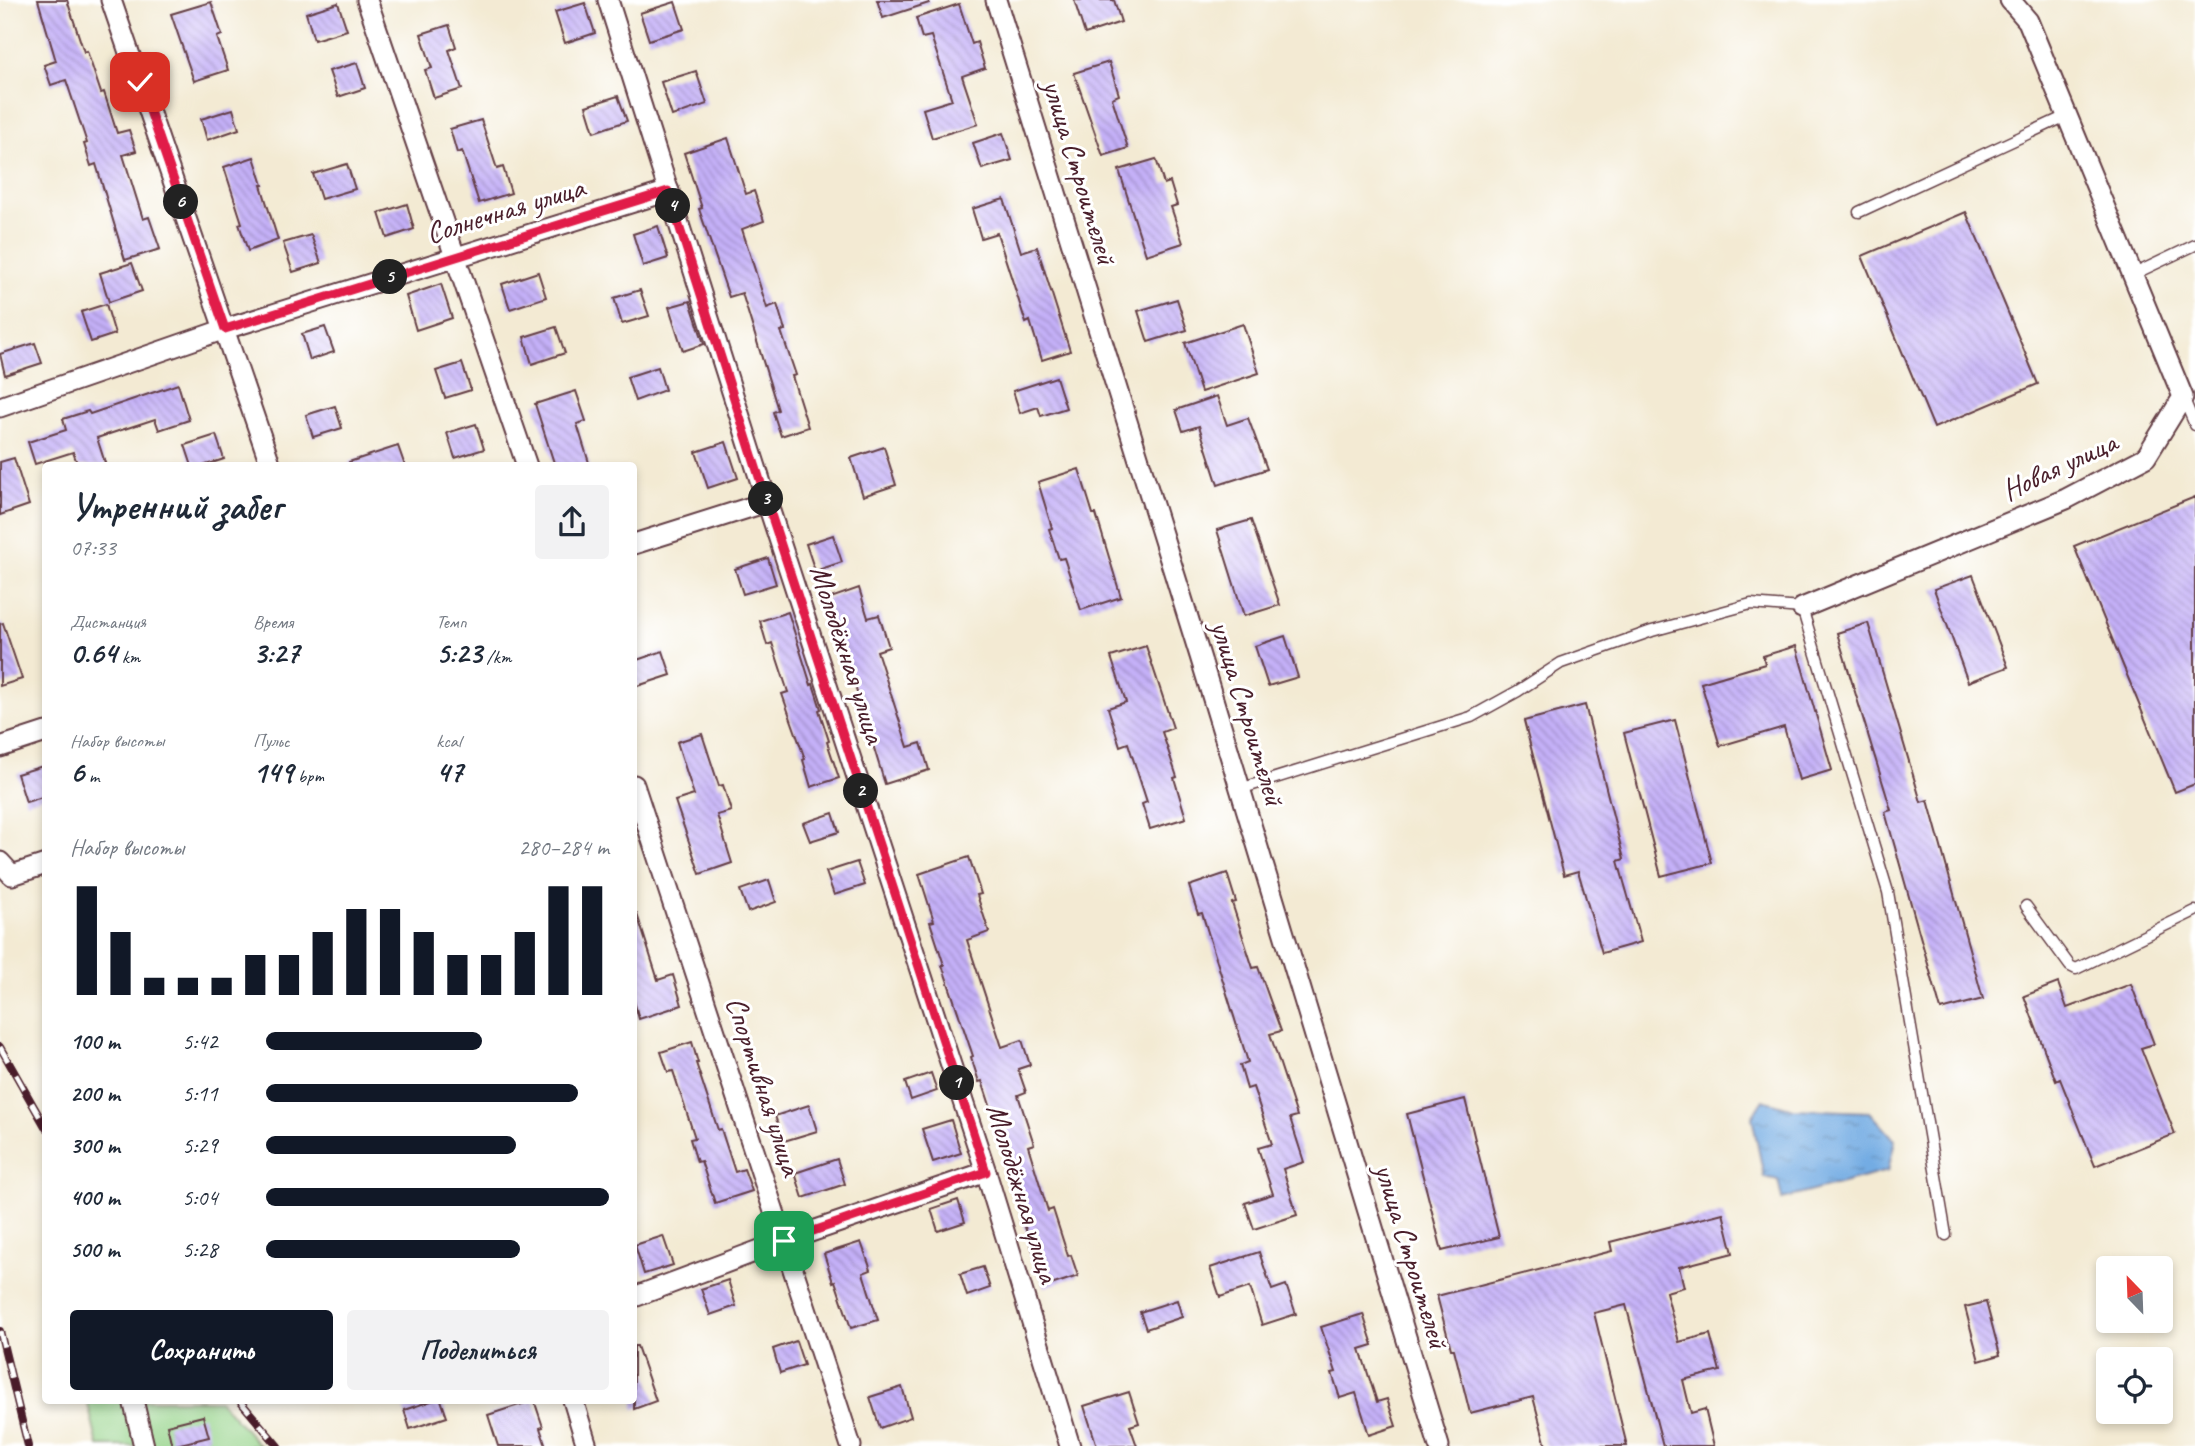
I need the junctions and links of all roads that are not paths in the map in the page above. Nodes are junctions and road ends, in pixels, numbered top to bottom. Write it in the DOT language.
graph roads {
  1 [pos="111,0"];
  2 [pos="367,0"];
  3 [pos="608,0"];
  4 [pos="996,0"];
  5 [pos="2010,0"];
  6 [pos="2066,116"];
  7 [pos="668,191"];
  8 [pos="1859,212"];
  9 [pos="2195,245"];
  10 [pos="456,256"];
  11 [pos="2131,275"];
  12 [pos="225,329"];
  13 [pos="2183,397"];
  14 [pos="0,407"];
  15 [pos="2195,425"];
  16 [pos="270,462"];
  17 [pos="526,462"];
  18 [pos="767,502"];
  19 [pos="637,543"];
  20 [pos="1802,608"];
  21 [pos="42,733"];
  22 [pos="0,747"];
  23 [pos="1240,789"];
  24 [pos="637,794"];
  25 [pos="0,862"];
  26 [pos="42,865"];
  27 [pos="2026,906"];
  28 [pos="2195,911"];
  29 [pos="986,1172"];
  30 [pos="1946,1235"];
  31 [pos="784,1241"];
  32 [pos="637,1296"];
  33 [pos="134,1404"];
  34 [pos="574,1404"];
  35 [pos="144,1446"];
  36 [pos="587,1446"];
  37 [pos="851,1446"];
  38 [pos="1070,1446"];
  39 [pos="1438,1446"];
  1 -- 12 [label="street"];
  2 -- 10 [label="street"];
  3 -- 7 [label="street, Молодёжная улица"];
  4 -- 23 [label="street, улица Строителей"];
  5 -- 6 [label="street"];
  6 -- 8 [label="lane"];
  6 -- 11 [label="street"];
  7 -- 10 [label="street, Солнечная улица"];
  7 -- 18 [label="street, Молодёжная улица"];
  9 -- 11 [label="lane"];
  10 -- 12 [label="street, Солнечная улица"];
  10 -- 17 [label="street"];
  11 -- 13 [label="street"];
  12 -- 14 [label="street, Солнечная улица"];
  12 -- 16 [label="street"];
  13 -- 15 [label="lane"];
  13 -- 20 [label="street, Новая улица"];
  18 -- 19 [label="street"];
  18 -- 29 [label="street, Молодёжная улица"];
  20 -- 23 [label="lane"];
  20 -- 30 [label="lane"];
  21 -- 22 [label="street"];
  23 -- 39 [label="street, улица Строителей"];
  24 -- 31 [label="street, Спортивная улица"];
  25 -- 26 [label="street"];
  27 -- 28 [label="lane"];
  29 -- 31 [label="street"];
  29 -- 38 [label="street, Молодёжная улица"];
  31 -- 32 [label="street"];
  31 -- 37 [label="street, Спортивная улица"];
  33 -- 35 [label="street"];
  34 -- 36 [label="street"];
}
